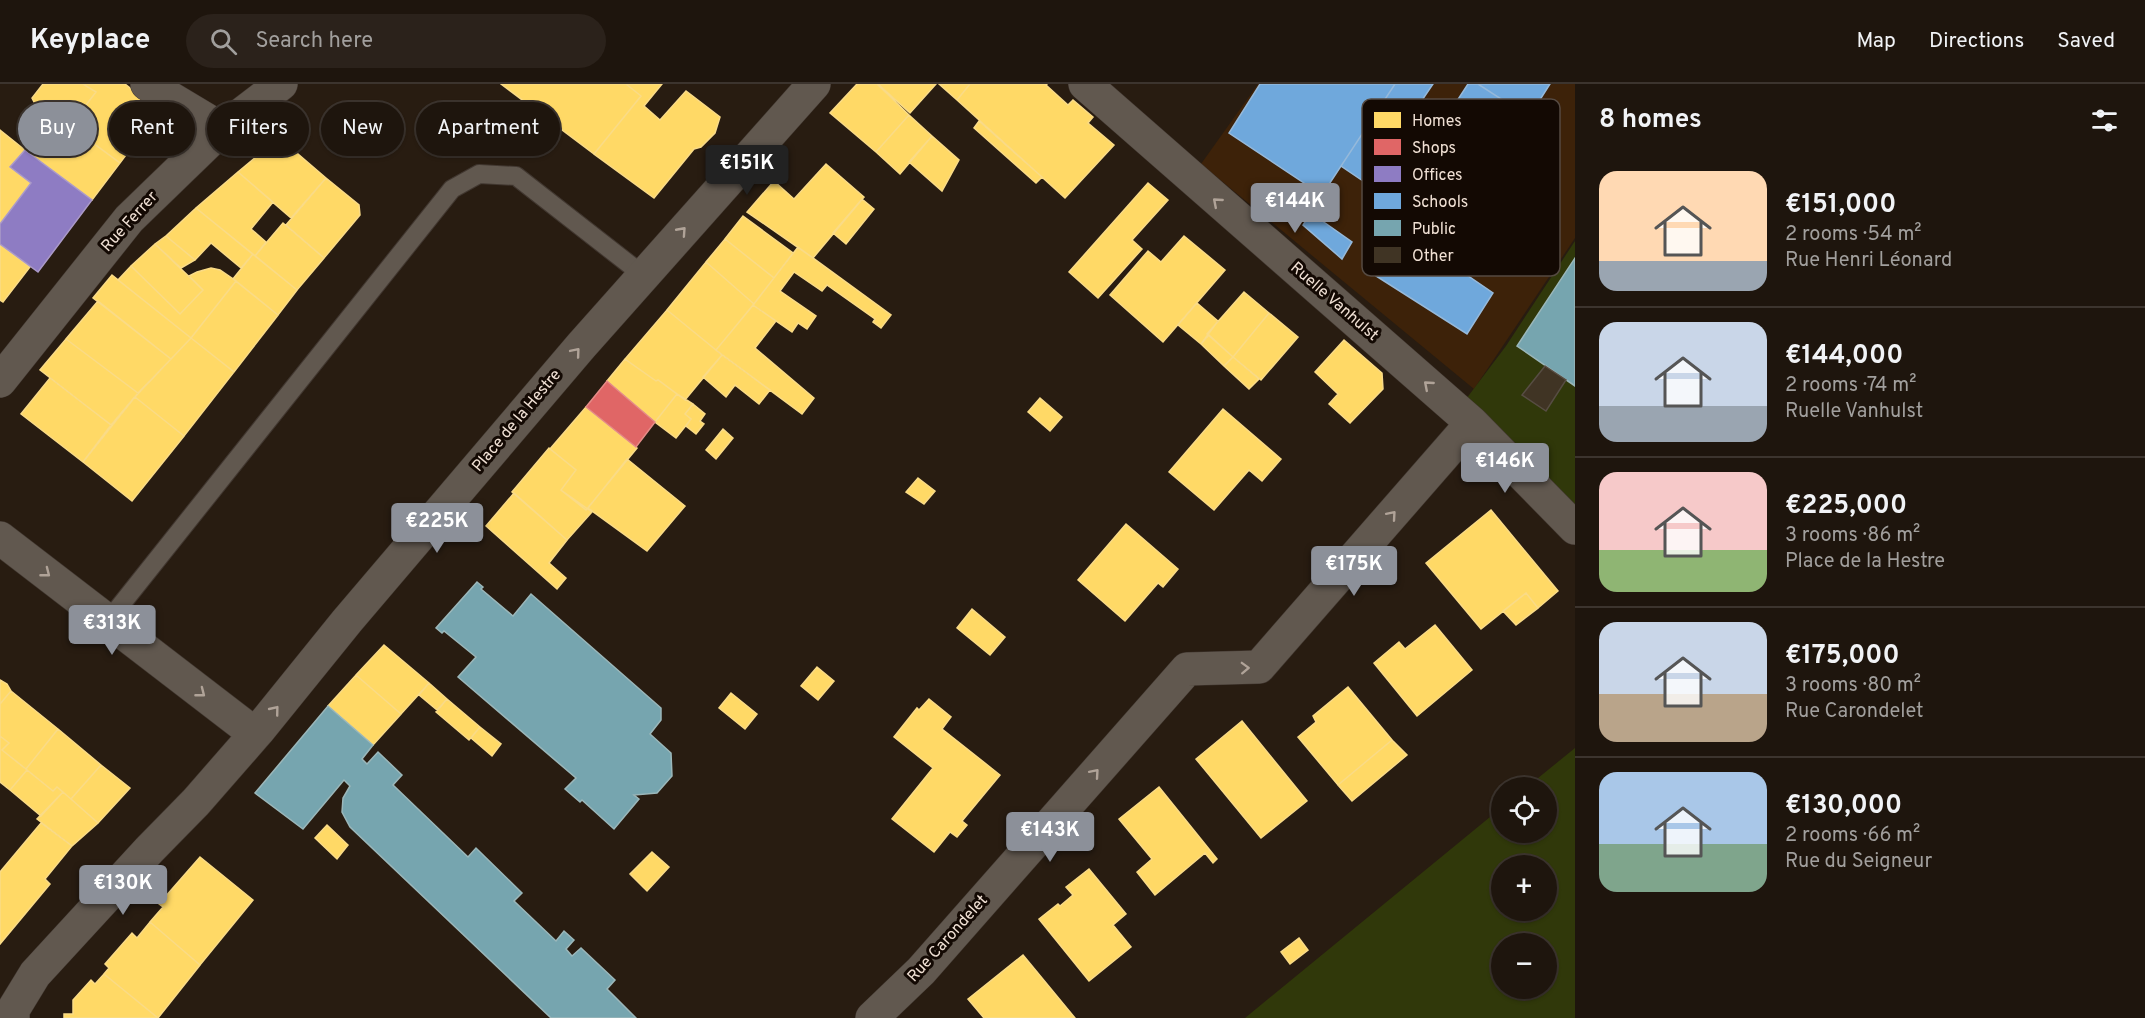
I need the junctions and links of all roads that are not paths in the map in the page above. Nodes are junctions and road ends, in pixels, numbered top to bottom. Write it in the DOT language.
graph roads {
  1 [pos="147,84"];
  2 [pos="281,84"];
  3 [pos="814,84"];
  4 [pos="1085,84"];
  5 [pos="257,102"];
  6 [pos="207,120"];
  7 [pos="207,144"];
  8 [pos="643,275"];
  9 [pos="0,381"];
  10 [pos="1472,423"];
  11 [pos="1575,528"];
  12 [pos="0,538"];
  13 [pos="108,621"];
  14 [pos="255,735"];
  15 [pos="13,1018"];
  16 [pos="872,1018"];
  1 -- 6 [label="street"];
  2 -- 5 [label="street, Rue Ferrer"];
  8 -- 3 [label="street, Place de la Hestre, one-way"];
  10 -- 4 [label="street, Ruelle Vanhulst, one-way"];
  7 -- 9 [label="street, Rue Ferrer"];
  8 -- 13 [label="lane"];
  14 -- 8 [label="street, Place de la Hestre, one-way"];
  10 -- 11 [label="street, Ruelle Vanhulst"];
  16 -- 10 [label="street, Rue Carondelet, one-way"];
  12 -- 13 [label="street, one-way"];
  13 -- 14 [label="street, one-way"];
  14 -- 15 [label="street, Place de la Hestre"];
}
